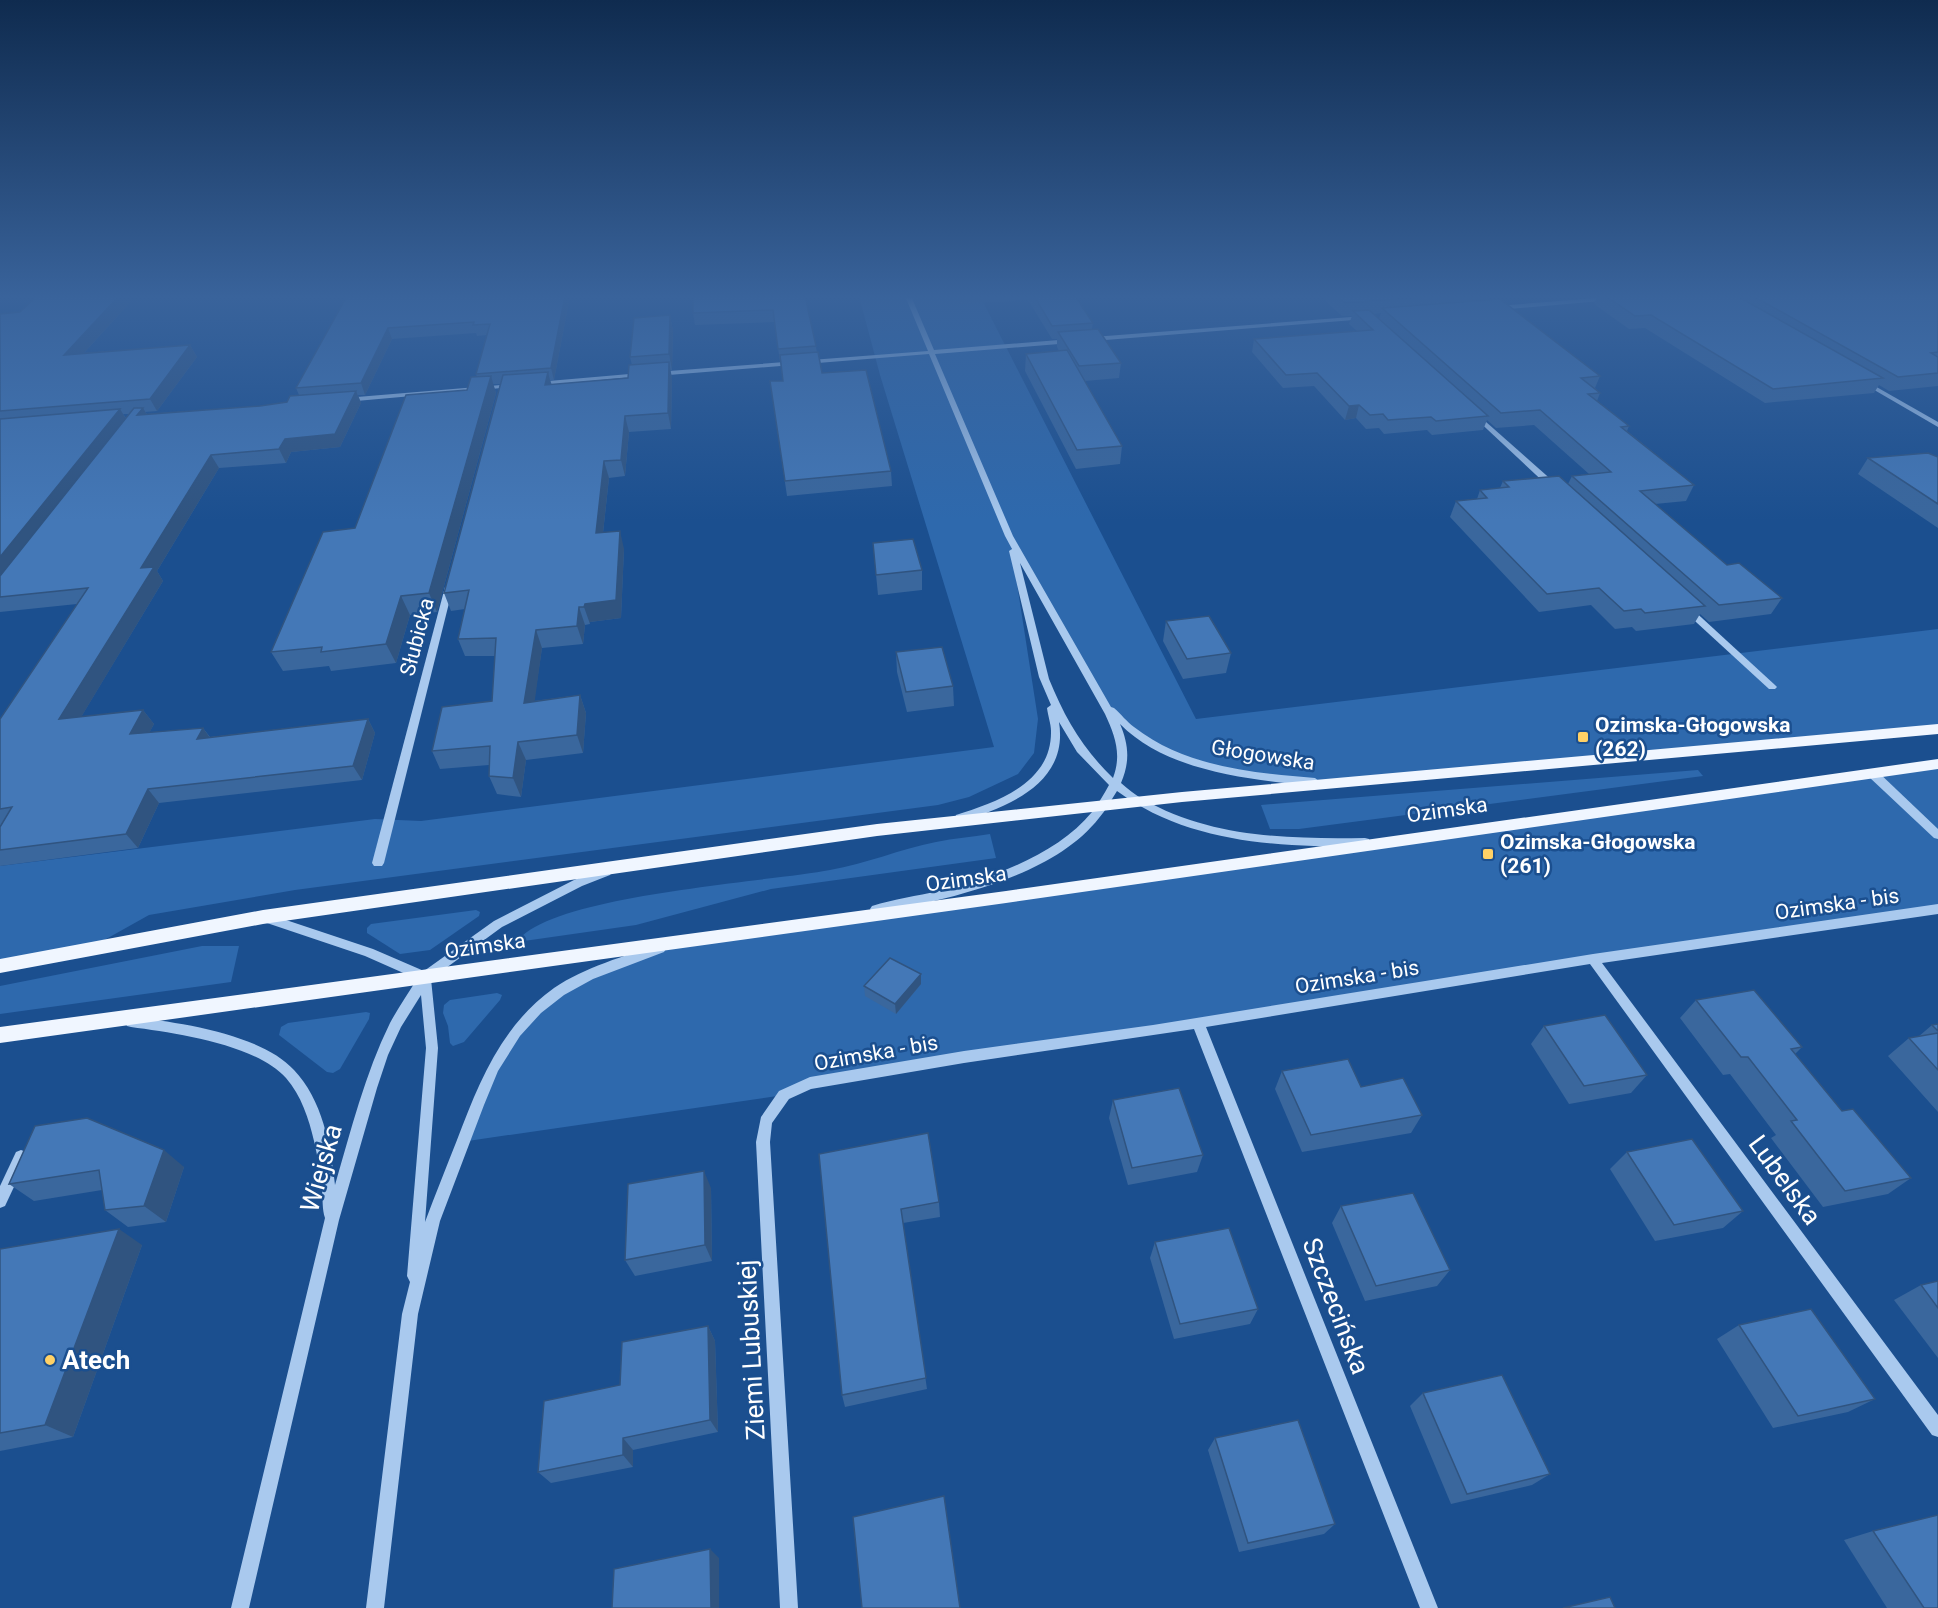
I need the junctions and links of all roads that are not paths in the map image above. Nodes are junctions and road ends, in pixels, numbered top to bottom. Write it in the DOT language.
graph roads {
  1 [pos="698,371"];
  2 [pos="940,371"];
  3 [pos="1857,378"];
  4 [pos="526,385"];
  5 [pos="515,386"];
  6 [pos="503,387"];
  7 [pos="500,398"];
  8 [pos="338,400"];
  9 [pos="1471,411"];
  10 [pos="1938,425"];
  11 [pos="1558,491"];
  12 [pos="1009,536"];
  13 [pos="453,572"];
  14 [pos="1680,603"];
  15 [pos="1044,677"];
  16 [pos="1772,687"];
  17 [pos="1099,695"];
  18 [pos="1938,729"];
  19 [pos="1938,764"];
  20 [pos="1872,773"];
  21 [pos="1115,784"];
  22 [pos="1336,784"];
  23 [pos="1139,802"];
  24 [pos="1102,806"];
  25 [pos="944,822"];
  26 [pos="1938,835"];
  27 [pos="1391,841"];
  28 [pos="378,862"];
  29 [pos="626,865"];
  30 [pos="1938,909"];
  31 [pos="263,917"];
  32 [pos="804,924"];
  33 [pos="694,939"];
  34 [pos="1593,959"];
  35 [pos="0,966"];
  36 [pos="425,978"];
  37 [pos="98,1020"];
  38 [pos="1198,1023"];
  39 [pos="0,1035"];
  40 [pos="784,1095"];
  41 [pos="21,1157"];
  42 [pos="0,1201"];
  43 [pos="332,1220"];
  44 [pos="410,1314"];
  45 [pos="1938,1429"];
  46 [pos="240,1608"];
  47 [pos="375,1608"];
  48 [pos="789,1608"];
  49 [pos="1429,1608"];
  1 -- 4 [label="street"];
  2 -- 12 [label="street, Głogowska"];
  3 -- 10 [label="street"];
  5 -- 6 [label="street"];
  6 -- 7 [label="street"];
  6 -- 8 [label="street"];
  9 -- 11 [label="street"];
  12 -- 15 [label="street, Głogowska"];
  12 -- 17 [label="street, Głogowska"];
  13 -- 28 [label="street, Słubicka"];
  14 -- 16 [label="street"];
  15 -- 21 [label="street, Głogowska"];
  15 -- 25 [label="street, Głogowska"];
  17 -- 21 [label="street, Głogowska"];
  17 -- 22 [label="street, Głogowska"];
  18 -- 22 [label="main road, Ozimska"];
  19 -- 20 [label="main road, Ozimska"];
  20 -- 26 [label="street"];
  20 -- 27 [label="main road, Ozimska"];
  21 -- 23 [label="street"];
  21 -- 24 [label="street"];
  22 -- 23 [label="main road, Ozimska"];
  23 -- 24 [label="main road, Ozimska"];
  23 -- 27 [label="street"];
  24 -- 25 [label="main road, Ozimska"];
  24 -- 32 [label="street"];
  25 -- 29 [label="main road, Ozimska"];
  27 -- 32 [label="main road, Ozimska"];
  29 -- 31 [label="main road, Ozimska"];
  29 -- 36 [label="street, Wiejska"];
  30 -- 34 [label="street, Ozimska - bis"];
  31 -- 35 [label="main road, Ozimska"];
  31 -- 36 [label="street"];
  32 -- 33 [label="main road, Ozimska"];
  33 -- 36 [label="main road, Ozimska"];
  33 -- 44 [label="street"];
  34 -- 38 [label="street, Ozimska - bis"];
  34 -- 45 [label="street, Lubelska"];
  36 -- 37 [label="main road, Ozimska"];
  36 -- 43 [label="street, Wiejska"];
  36 -- 44 [label="street"];
  37 -- 39 [label="main road, Ozimska"];
  37 -- 43 [label="street"];
  38 -- 40 [label="street, Ozimska - bis"];
  38 -- 49 [label="street, Szczecińska"];
  40 -- 48 [label="street, Ziemi Lubuskiej"];
  41 -- 42 [label="street"];
  43 -- 46 [label="street, Wiejska"];
  44 -- 47 [label="street"];
}
